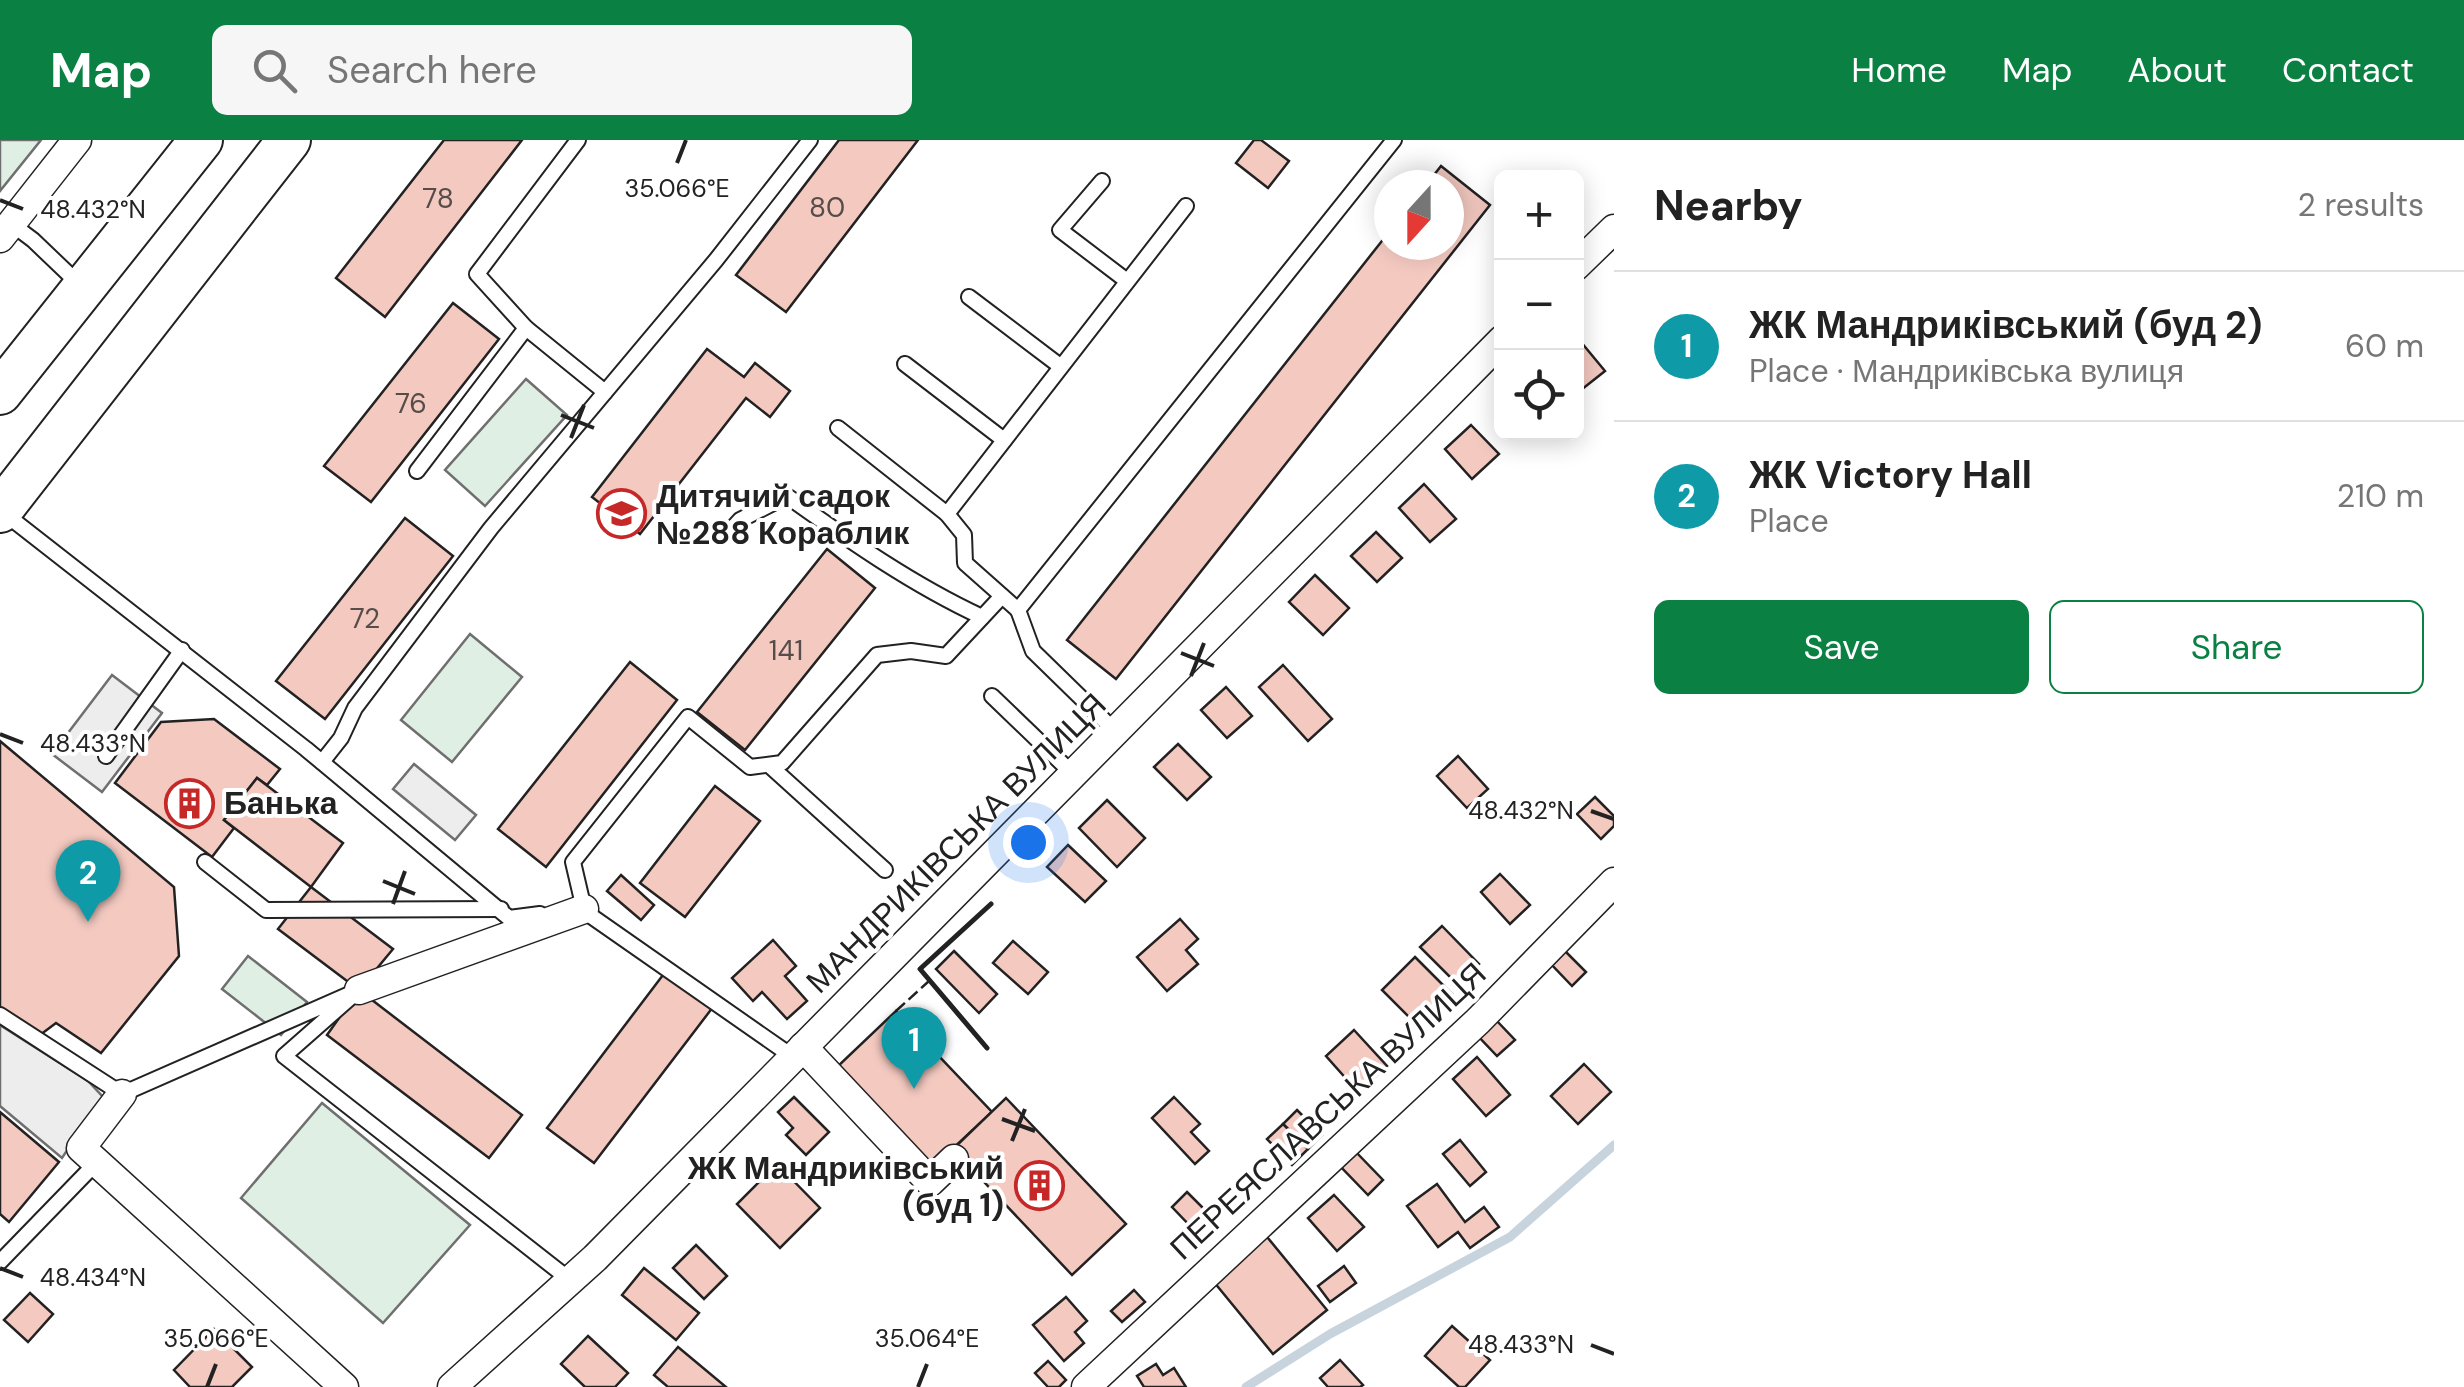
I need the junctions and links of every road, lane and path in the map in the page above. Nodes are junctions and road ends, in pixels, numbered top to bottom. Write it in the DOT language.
graph roads {
  1 [pos="77,140"];
  2 [pos="202,140"];
  3 [pos="289,140"];
  4 [pos="578,140"];
  5 [pos="810,140"];
  6 [pos="1394,140"];
  7 [pos="1102,181"];
  8 [pos="1186,206"];
  9 [pos="4,226"];
  10 [pos="1614,230"];
  11 [pos="1582,260"];
  12 [pos="1126,281"];
  13 [pos="83,288"];
  14 [pos="969,297"];
  15 [pos="526,328"];
  16 [pos="1494,348"];
  17 [pos="904,364"];
  18 [pos="1060,366"];
  19 [pos="605,392"];
  20 [pos="0,393"];
  21 [pos="838,428"];
  22 [pos="1004,440"];
  23 [pos="416,472"];
  24 [pos="0,510"];
  25 [pos="947,514"];
  26 [pos="730,532"];
  27 [pos="1002,596"];
  28 [pos="1018,610"];
  29 [pos="982,617"];
  30 [pos="182,650"];
  31 [pos="992,696"];
  32 [pos="1116,732"];
  33 [pos="106,756"];
  34 [pos="322,762"];
  35 [pos="770,764"];
  36 [pos="1074,775"];
  37 [pos="205,862"];
  38 [pos="885,870"];
  39 [pos="1614,882"];
  40 [pos="584,909"];
  41 [pos="359,990"];
  42 [pos="0,1015"];
  43 [pos="798,1052"];
  44 [pos="122,1094"];
  45 [pos="954,1159"];
  46 [pos="96,1163"];
  47 [pos="0,1262"];
  48 [pos="570,1280"];
  49 [pos="344,1387"];
  50 [pos="452,1387"];
  51 [pos="1086,1387"];
  1 -- 9 [label="street"];
  2 -- 13 [label="main road"];
  3 -- 24 [label="main road"];
  4 -- 15 [label="lane"];
  5 -- 19 [label="lane"];
  6 -- 28 [label="lane"];
  7 -- 12 [label="lane"];
  8 -- 12 [label="lane"];
  9 -- 13 [label="lane"];
  10 -- 11 [label="street"];
  12 -- 18 [label="lane"];
  13 -- 20 [label="main road"];
  14 -- 18 [label="lane"];
  15 -- 19 [label="lane"];
  15 -- 23 [label="lane"];
  16 -- 32 [label="street, МАНДРИКІВСЬКА ВУЛИЦЯ"];
  17 -- 22 [label="lane"];
  18 -- 22 [label="lane"];
  19 -- 34 [label="lane"];
  21 -- 25 [label="lane"];
  22 -- 25 [label="lane"];
  24 -- 30 [label="lane"];
  25 -- 27 [label="lane"];
  26 -- 29 [label="lane"];
  27 -- 28 [label="lane"];
  27 -- 29 [label="lane"];
  28 -- 32 [label="lane"];
  29 -- 35 [label="lane"];
  30 -- 33 [label="lane"];
  30 -- 34 [label="lane"];
  31 -- 36 [label="lane"];
  32 -- 36 [label="street, МАНДРИКІВСЬКА ВУЛИЦЯ"];
  34 -- 40 [label="lane"];
  35 -- 38 [label="lane"];
  35 -- 40 [label="lane"];
  36 -- 43 [label="street, МАНДРИКІВСЬКА ВУЛИЦЯ"];
  37 -- 40 [label="lane"];
  39 -- 51 [label="street, ПЕРЕЯСЛАВСЬКА ВУЛИЦЯ"];
  40 -- 41 [label="lane"];
  40 -- 43 [label="lane"];
  41 -- 44 [label="lane"];
  41 -- 48 [label="lane"];
  42 -- 44 [label="lane"];
  43 -- 45 [label="street"];
  43 -- 48 [label="street, МАНДРИКІВСЬКА ВУЛИЦЯ"];
  44 -- 46 [label="street"];
  46 -- 47 [label="lane"];
  46 -- 49 [label="street"];
  48 -- 50 [label="street, МАНДРИКІВСЬКА ВУЛИЦЯ"];
}
